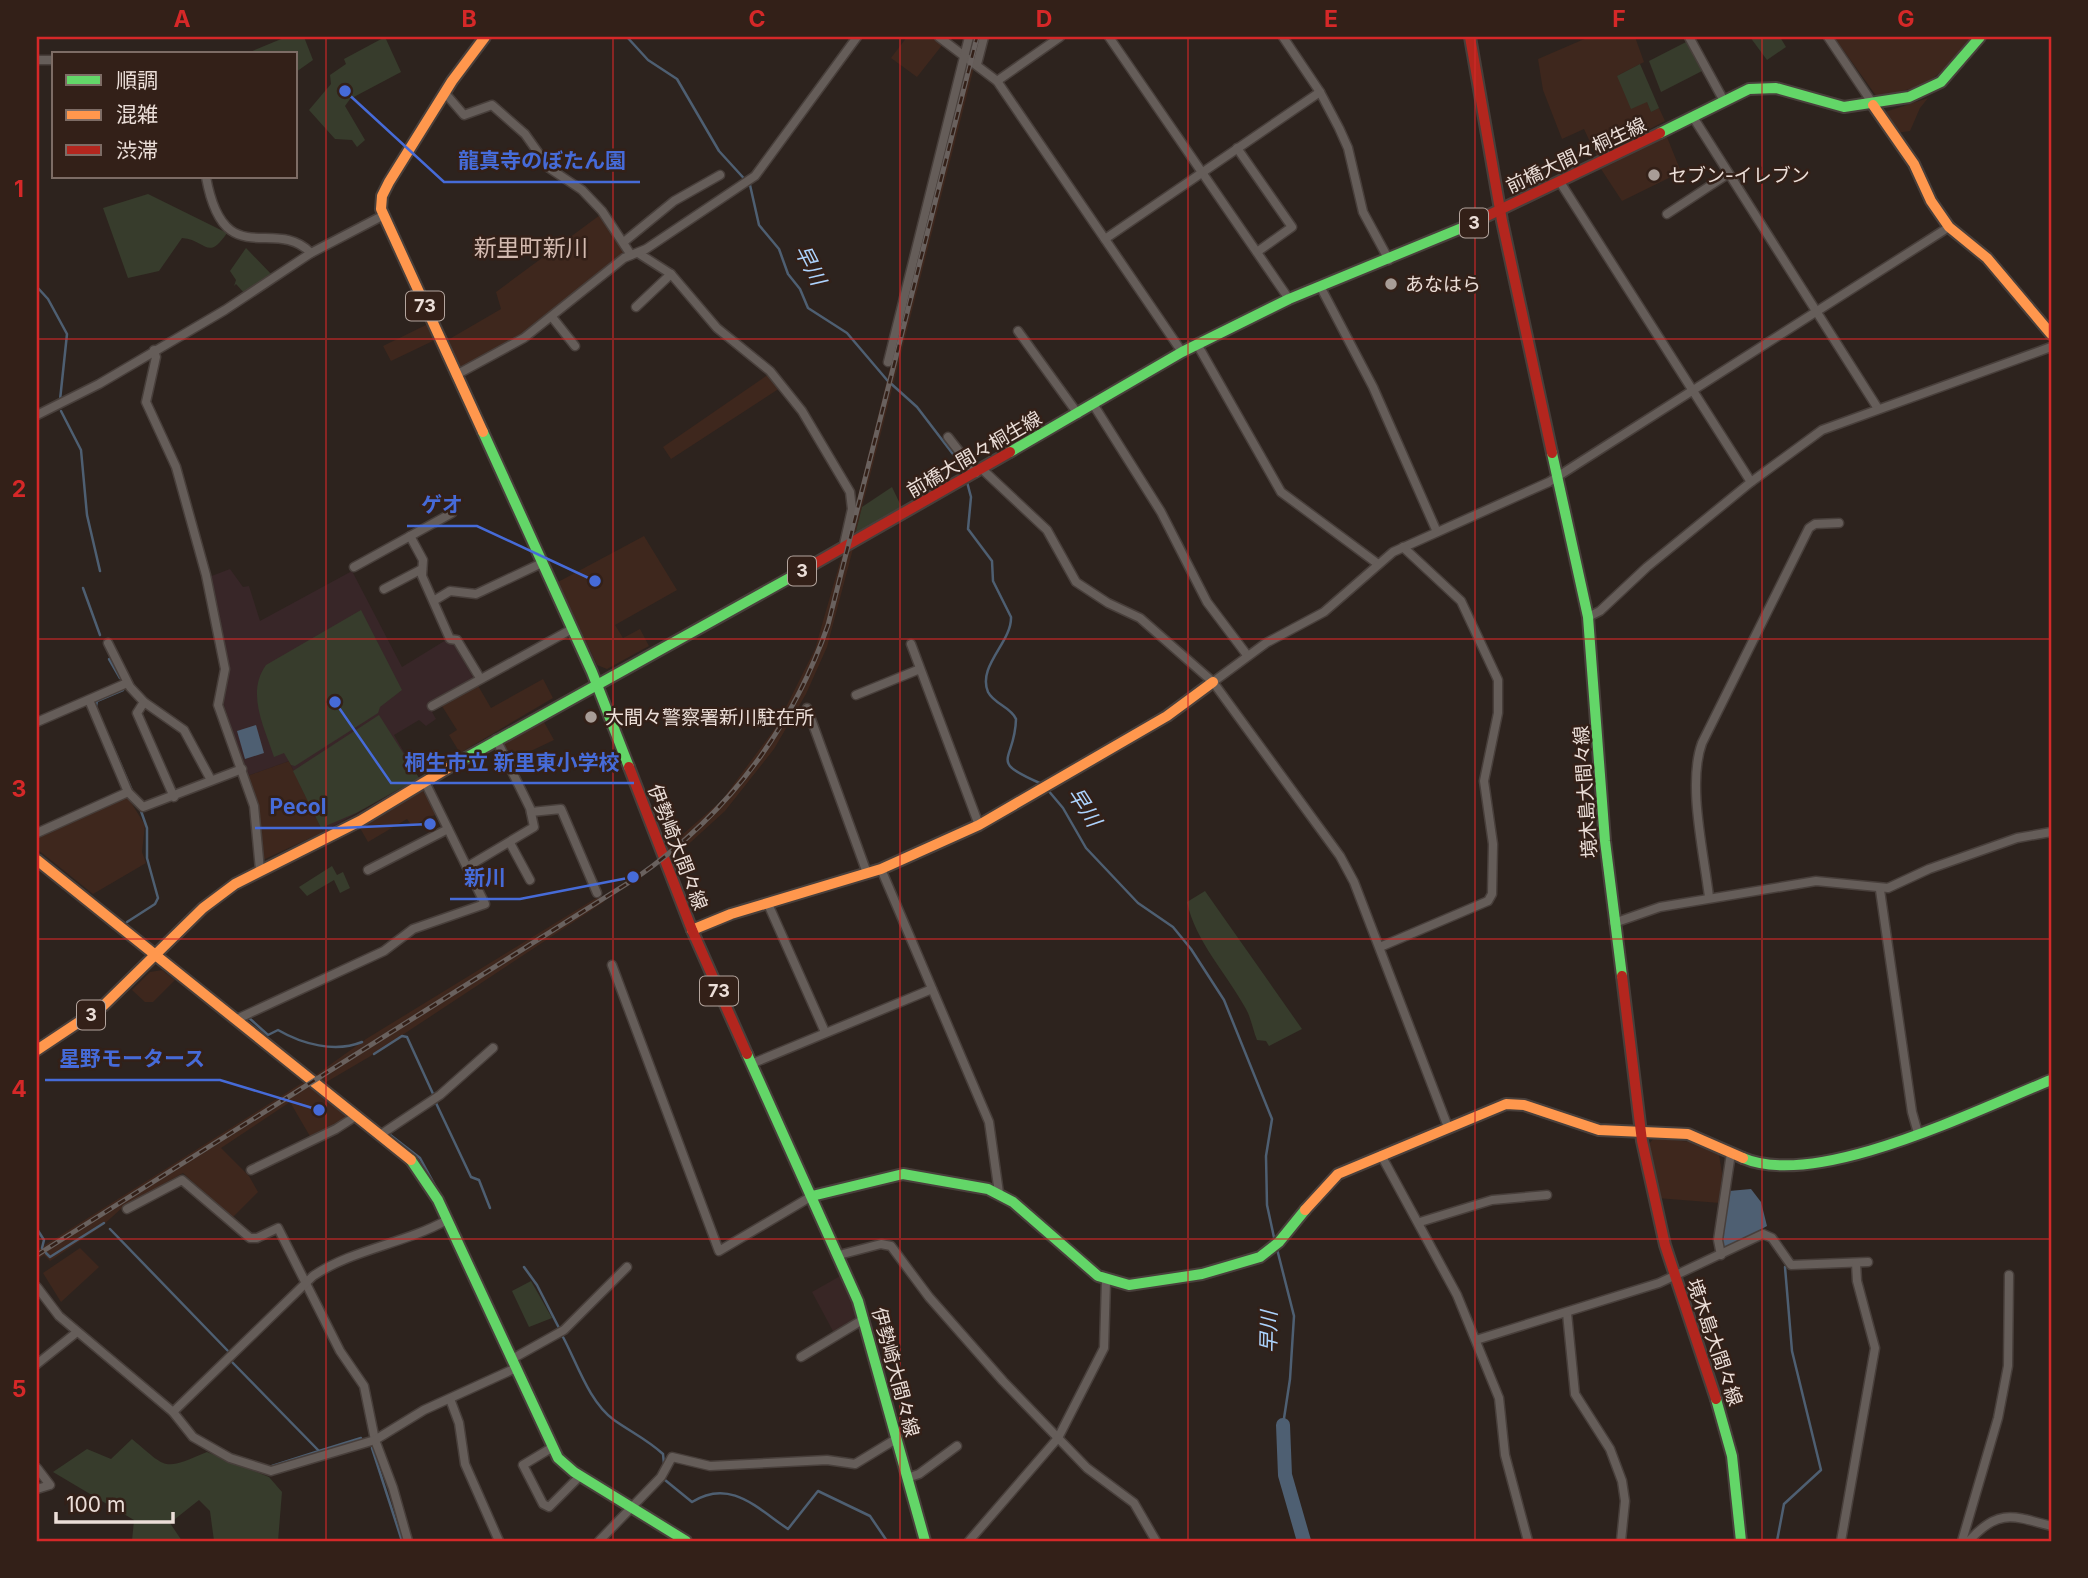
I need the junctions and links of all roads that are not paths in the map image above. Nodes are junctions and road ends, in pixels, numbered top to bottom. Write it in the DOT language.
graph roads {
  1 [pos="485,37"];
  2 [pos="857,37"];
  3 [pos="939,37"];
  4 [pos="969,37"];
  5 [pos="984,37"];
  6 [pos="1060,37"];
  7 [pos="1109,37"];
  8 [pos="1283,37"];
  9 [pos="1471,37"];
  10 [pos="1689,37"];
  11 [pos="1828,37"];
  12 [pos="1980,37"];
  13 [pos="964,55"];
  14 [pos="977,64"];
  15 [pos="996,81"];
  16 [pos="1320,92"];
  17 [pos="445,93"];
  18 [pos="1724,101"];
  19 [pos="1873,104"];
  20 [pos="1693,117"];
  21 [pos="1237,148"];
  22 [pos="1201,172"];
  23 [pos="1728,174"];
  24 [pos="720,175"];
  25 [pos="206,178"];
  26 [pos="1560,182"];
  27 [pos="1500,211"];
  28 [pos="1667,214"];
  29 [pos="384,215"];
  30 [pos="1949,227"];
  31 [pos="1105,239"];
  32 [pos="625,241"];
  33 [pos="1256,252"];
  34 [pos="311,253"];
  35 [pos="635,254"];
  36 [pos="1389,260"];
  37 [pos="671,274"];
  38 [pos="1320,286"];
  39 [pos="1289,299"];
  40 [pos="636,307"];
  41 [pos="1816,311"];
  42 [pos="552,317"];
  43 [pos="1018,331"];
  44 [pos="2051,334"];
  45 [pos="1197,344"];
  46 [pos="575,346"];
  47 [pos="2051,346"];
  48 [pos="154,350"];
  49 [pos="1182,352"];
  50 [pos="888,362"];
  51 [pos="456,375"];
  52 [pos="1691,391"];
  53 [pos="1093,404"];
  54 [pos="1877,407"];
  55 [pos="1078,414"];
  56 [pos="37,415"];
  57 [pos="948,437"];
  58 [pos="974,475"];
  59 [pos="1557,476"];
  60 [pos="1751,482"];
  61 [pos="452,513"];
  62 [pos="1839,523"];
  63 [pos="1437,532"];
  64 [pos="410,536"];
  65 [pos="1403,547"];
  66 [pos="843,549"];
  67 [pos="542,563"];
  68 [pos="1378,564"];
  69 [pos="354,567"];
  70 [pos="422,569"];
  71 [pos="384,589"];
  72 [pos="435,600"];
  73 [pos="1588,617"];
  74 [pos="572,629"];
  75 [pos="108,643"];
  76 [pos="911,644"];
  77 [pos="1247,655"];
  78 [pos="920,670"];
  79 [pos="480,678"];
  80 [pos="1213,682"];
  81 [pos="127,683"];
  82 [pos="597,684"];
  83 [pos="856,695"];
  84 [pos="89,700"];
  85 [pos="144,702"];
  86 [pos="432,706"];
  87 [pos="807,708"];
  88 [pos="37,722"];
  89 [pos="496,739"];
  90 [pos="242,769"];
  91 [pos="211,780"];
  92 [pos="425,782"];
  93 [pos="128,792"];
  94 [pos="174,797"];
  95 [pos="531,813"];
  96 [pos="979,825"];
  97 [pos="448,829"];
  98 [pos="2051,832"];
  99 [pos="37,833"];
  100 [pos="510,843"];
  101 [pos="37,860"];
  102 [pos="467,867"];
  103 [pos="881,869"];
  104 [pos="260,870"];
  105 [pos="368,870"];
  106 [pos="867,873"];
  107 [pos="530,880"];
  108 [pos="1880,890"];
  109 [pos="597,893"];
  110 [pos="1709,897"];
  111 [pos="768,904"];
  112 [pos="1614,923"];
  113 [pos="692,930"];
  114 [pos="1380,947"];
  115 [pos="155,956"];
  116 [pos="612,965"];
  117 [pos="932,989"];
  118 [pos="237,1019"];
  119 [pos="825,1032"];
  120 [pos="493,1048"];
  121 [pos="37,1050"];
  122 [pos="751,1064"];
  123 [pos="2051,1080"];
  124 [pos="356,1116"];
  125 [pos="1448,1127"];
  126 [pos="1640,1132"];
  127 [pos="1917,1133"];
  128 [pos="380,1135"];
  129 [pos="1731,1153"];
  130 [pos="1381,1155"];
  131 [pos="251,1170"];
  132 [pos="999,1193"];
  133 [pos="1547,1195"];
  134 [pos="812,1196"];
  135 [pos="127,1209"];
  136 [pos="447,1220"];
  137 [pos="1420,1222"];
  138 [pos="839,1255"];
  139 [pos="1721,1255"];
  140 [pos="1868,1262"];
  141 [pos="1856,1263"];
  142 [pos="626,1266"];
  143 [pos="2009,1275"];
  144 [pos="1675,1277"];
  145 [pos="1106,1281"];
  146 [pos="306,1282"];
  147 [pos="37,1287"];
  148 [pos="1567,1313"];
  149 [pos="864,1319"];
  150 [pos="77,1332"];
  151 [pos="1476,1340"];
  152 [pos="801,1357"];
  153 [pos="514,1363"];
  154 [pos="37,1364"];
  155 [pos="450,1399"];
  156 [pos="173,1412"];
  157 [pos="1058,1438"];
  158 [pos="896,1439"];
  159 [pos="375,1440"];
  160 [pos="957,1446"];
  161 [pos="553,1447"];
  162 [pos="37,1468"];
  163 [pos="580,1476"];
  164 [pos="907,1478"];
  165 [pos="37,1489"];
  166 [pos="631,1507"];
  167 [pos="2051,1526"];
  168 [pos="408,1541"];
  169 [pos="499,1541"];
  170 [pos="600,1541"];
  171 [pos="686,1541"];
  172 [pos="925,1541"];
  173 [pos="969,1541"];
  174 [pos="1156,1541"];
  175 [pos="1528,1541"];
  176 [pos="1621,1541"];
  177 [pos="1741,1541"];
  178 [pos="1841,1541"];
  179 [pos="1962,1541"];
  180 [pos="1969,1541"];
  1 -- 17 [label="main road"];
  2 -- 35 [label="street"];
  3 -- 13 [label="street"];
  4 -- 13 [label="street"];
  5 -- 14 [label="street"];
  6 -- 15 [label="street"];
  7 -- 22 [label="street"];
  8 -- 16 [label="street"];
  9 -- 27 [label="main road, 境木島大間々線"];
  10 -- 18 [label="street"];
  11 -- 19 [label="street"];
  12 -- 19 [label="main road, 前橋大間々桐生線 / 3"];
  13 -- 14 [label="street"];
  13 -- 50 [label="street"];
  14 -- 15 [label="street"];
  15 -- 31 [label="street"];
  16 -- 21 [label="street"];
  16 -- 36 [label="street"];
  17 -- 29 [label="main road"];
  17 -- 32 [label="street"];
  18 -- 19 [label="main road, 前橋大間々桐生線 / 3"];
  18 -- 20 [label="main road, 前橋大間々桐生線 / 3"];
  19 -- 30 [label="main road"];
  20 -- 23 [label="street"];
  20 -- 26 [label="main road, 前橋大間々桐生線 / 3"];
  21 -- 22 [label="street"];
  21 -- 33 [label="street"];
  22 -- 31 [label="street"];
  22 -- 33 [label="street"];
  23 -- 28 [label="street"];
  23 -- 41 [label="street"];
  24 -- 32 [label="street"];
  25 -- 34 [label="street"];
  26 -- 27 [label="main road, 前橋大間々桐生線 / 3"];
  26 -- 52 [label="street"];
  27 -- 36 [label="main road, 前橋大間々桐生線 / 3"];
  27 -- 59 [label="main road, 境木島大間々線"];
  29 -- 34 [label="street"];
  29 -- 51 [label="main road, 伊勢崎大間々線 / 73"];
  30 -- 41 [label="street"];
  30 -- 44 [label="main road"];
  31 -- 49 [label="street"];
  32 -- 35 [label="street"];
  33 -- 39 [label="street"];
  34 -- 48 [label="street"];
  35 -- 37 [label="street"];
  35 -- 42 [label="street"];
  36 -- 38 [label="main road, 前橋大間々桐生線 / 3"];
  37 -- 40 [label="street"];
  37 -- 66 [label="street"];
  38 -- 39 [label="main road, 前橋大間々桐生線 / 3"];
  38 -- 63 [label="street"];
  39 -- 45 [label="main road, 前橋大間々桐生線 / 3"];
  41 -- 52 [label="street"];
  41 -- 54 [label="street"];
  42 -- 46 [label="street"];
  42 -- 51 [label="street"];
  43 -- 55 [label="street"];
  45 -- 49 [label="main road, 前橋大間々桐生線 / 3"];
  45 -- 68 [label="street"];
  47 -- 54 [label="street"];
  48 -- 56 [label="street"];
  48 -- 90 [label="street"];
  49 -- 53 [label="main road, 前橋大間々桐生線 / 3"];
  51 -- 67 [label="main road, 伊勢崎大間々線 / 73"];
  52 -- 59 [label="street"];
  52 -- 60 [label="street"];
  53 -- 55 [label="main road, 前橋大間々桐生線 / 3"];
  53 -- 77 [label="street"];
  54 -- 60 [label="street"];
  55 -- 58 [label="main road, 前橋大間々桐生線 / 3"];
  57 -- 58 [label="street"];
  58 -- 66 [label="main road, 前橋大間々桐生線 / 3"];
  58 -- 80 [label="street"];
  59 -- 63 [label="street"];
  59 -- 73 [label="main road, 境木島大間々線"];
  60 -- 73 [label="street"];
  61 -- 64 [label="street"];
  62 -- 110 [label="street"];
  63 -- 65 [label="street"];
  64 -- 69 [label="street"];
  64 -- 70 [label="street"];
  65 -- 68 [label="street"];
  65 -- 114 [label="street"];
  66 -- 82 [label="main road, 前橋大間々桐生線 / 3"];
  67 -- 72 [label="street"];
  67 -- 74 [label="main road, 伊勢崎大間々線 / 73"];
  68 -- 77 [label="street"];
  70 -- 71 [label="street"];
  70 -- 72 [label="street"];
  72 -- 79 [label="street"];
  73 -- 112 [label="main road, 境木島大間々線"];
  74 -- 79 [label="street"];
  74 -- 82 [label="main road, 伊勢崎大間々線 / 73"];
  75 -- 81 [label="street"];
  76 -- 78 [label="street"];
  77 -- 80 [label="street"];
  78 -- 83 [label="street"];
  78 -- 96 [label="street"];
  79 -- 86 [label="street"];
  80 -- 96 [label="main road"];
  80 -- 114 [label="street"];
  81 -- 84 [label="street"];
  81 -- 85 [label="street"];
  82 -- 89 [label="main road, 前橋大間々桐生線 / 3"];
  82 -- 113 [label="main road, 伊勢崎大間々線 / 73"];
  84 -- 88 [label="street"];
  84 -- 93 [label="street"];
  85 -- 91 [label="street"];
  85 -- 94 [label="street"];
  87 -- 106 [label="street"];
  89 -- 92 [label="main road, 前橋大間々桐生線 / 3"];
  89 -- 95 [label="street"];
  90 -- 91 [label="street"];
  90 -- 104 [label="street"];
  91 -- 94 [label="street"];
  92 -- 97 [label="street"];
  92 -- 104 [label="main road, 前橋大間々桐生線 / 3"];
  93 -- 94 [label="street"];
  93 -- 99 [label="street"];
  95 -- 100 [label="street"];
  95 -- 109 [label="street"];
  96 -- 103 [label="main road"];
  97 -- 102 [label="street"];
  97 -- 105 [label="street"];
  98 -- 108 [label="street"];
  100 -- 102 [label="street"];
  100 -- 107 [label="street"];
  101 -- 115 [label="main road"];
  102 -- 118 [label="street"];
  103 -- 106 [label="main road"];
  103 -- 117 [label="street"];
  104 -- 115 [label="main road, 前橋大間々桐生線 / 3"];
  106 -- 111 [label="main road"];
  108 -- 110 [label="street"];
  108 -- 127 [label="street"];
  110 -- 112 [label="street"];
  111 -- 113 [label="main road"];
  111 -- 119 [label="street"];
  112 -- 126 [label="main road, 境木島大間々線"];
  113 -- 122 [label="main road, 伊勢崎大間々線 / 73"];
  114 -- 125 [label="street"];
  115 -- 118 [label="main road"];
  115 -- 121 [label="main road, 前橋大間々桐生線 / 3"];
  116 -- 134 [label="street"];
  117 -- 119 [label="street"];
  117 -- 132 [label="street"];
  118 -- 124 [label="main road"];
  119 -- 122 [label="street"];
  120 -- 128 [label="street"];
  122 -- 134 [label="main road, 伊勢崎大間々線 / 73"];
  123 -- 127 [label="main road"];
  124 -- 128 [label="main road"];
  124 -- 131 [label="street"];
  125 -- 126 [label="main road"];
  125 -- 130 [label="main road"];
  126 -- 129 [label="main road"];
  126 -- 144 [label="main road, 境木島大間々線"];
  127 -- 129 [label="main road"];
  128 -- 136 [label="main road"];
  129 -- 139 [label="street"];
  130 -- 137 [label="street"];
  130 -- 145 [label="main road"];
  132 -- 134 [label="main road"];
  132 -- 145 [label="main road"];
  133 -- 137 [label="street"];
  134 -- 138 [label="main road, 伊勢崎大間々線 / 73"];
  135 -- 146 [label="street"];
  136 -- 146 [label="street"];
  136 -- 153 [label="main road"];
  137 -- 151 [label="street"];
  138 -- 149 [label="main road, 伊勢崎大間々線 / 73"];
  138 -- 157 [label="street"];
  139 -- 141 [label="street"];
  139 -- 144 [label="street"];
  140 -- 141 [label="street"];
  141 -- 178 [label="street"];
  142 -- 153 [label="street"];
  143 -- 179 [label="street"];
  144 -- 148 [label="street"];
  144 -- 177 [label="main road, 境木島大間々線"];
  145 -- 157 [label="street"];
  146 -- 156 [label="street"];
  146 -- 159 [label="street"];
  147 -- 150 [label="street"];
  148 -- 151 [label="street"];
  148 -- 176 [label="street"];
  149 -- 152 [label="street"];
  149 -- 158 [label="main road, 伊勢崎大間々線 / 73"];
  150 -- 154 [label="street"];
  150 -- 156 [label="street"];
  151 -- 175 [label="street"];
  153 -- 155 [label="street"];
  153 -- 161 [label="main road"];
  155 -- 159 [label="street"];
  155 -- 169 [label="street"];
  156 -- 159 [label="street"];
  157 -- 173 [label="street"];
  157 -- 174 [label="street"];
  158 -- 164 [label="main road, 伊勢崎大間々線 / 73"];
  158 -- 166 [label="street"];
  159 -- 168 [label="street"];
  160 -- 164 [label="street"];
  161 -- 163 [label="main road"];
  161 -- 163 [label="street"];
  162 -- 165 [label="street"];
  163 -- 166 [label="main road"];
  164 -- 172 [label="main road, 伊勢崎大間々線 / 73"];
  166 -- 170 [label="street"];
  166 -- 171 [label="main road"];
  167 -- 180 [label="street"];
}
